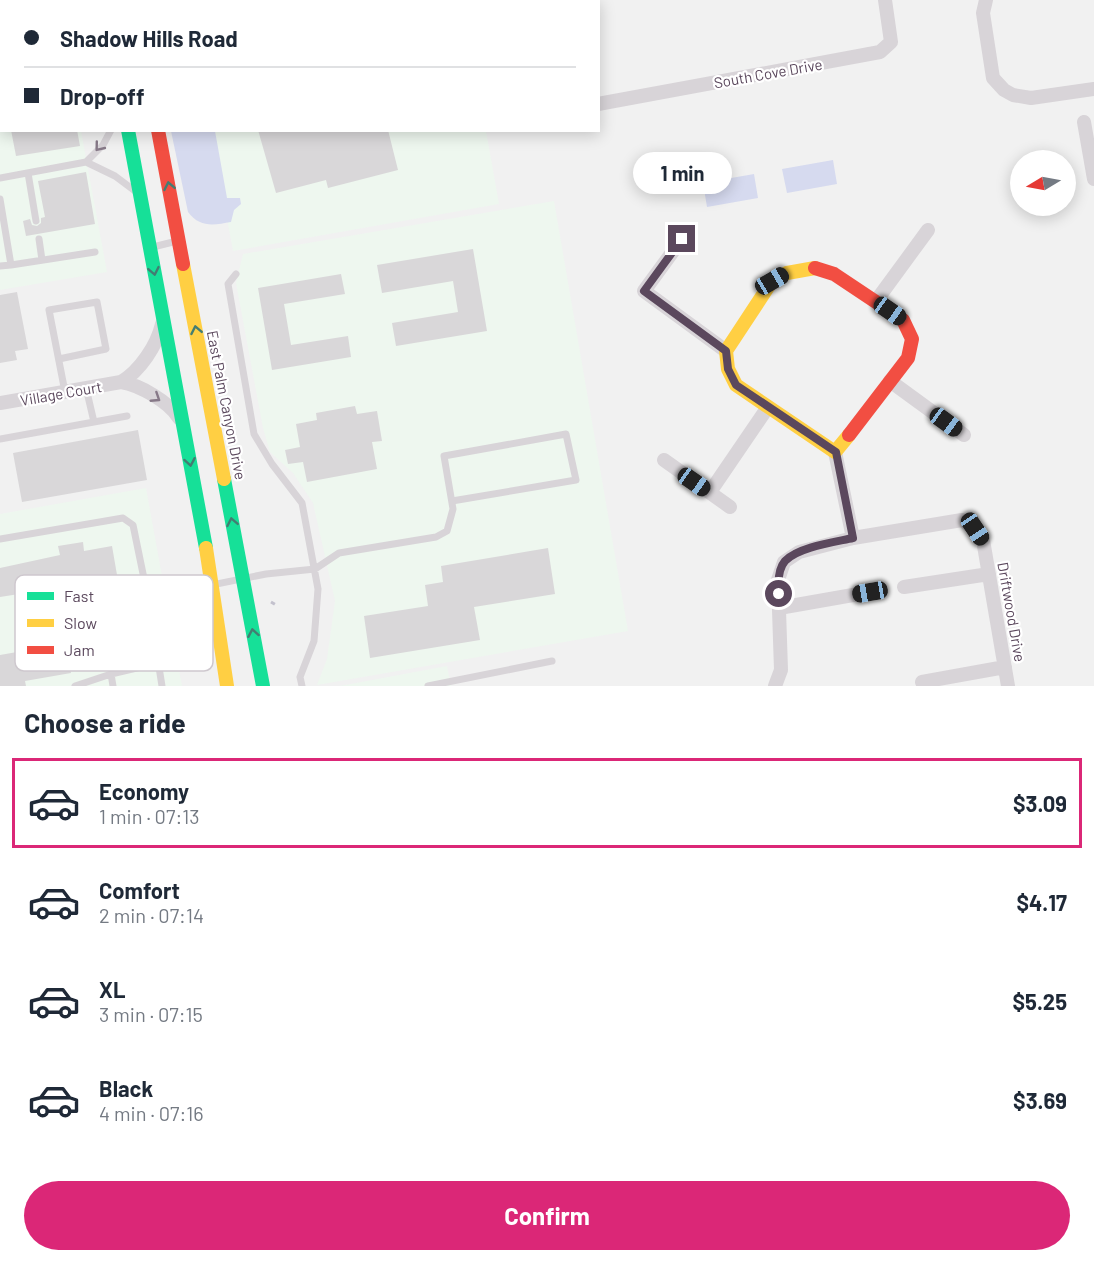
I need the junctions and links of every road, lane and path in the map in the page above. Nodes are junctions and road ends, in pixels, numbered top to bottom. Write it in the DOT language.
graph roads {
  1 [pos="885,0"];
  2 [pos="986,0"];
  3 [pos="1094,89"];
  4 [pos="600,104"];
  5 [pos="1084,122"];
  6 [pos="110,132"];
  7 [pos="128,132"];
  8 [pos="158,132"];
  9 [pos="86,162"];
  10 [pos="28,173"];
  11 [pos="0,178"];
  12 [pos="1094,179"];
  13 [pos="140,194"];
  14 [pos="0,199"];
  15 [pos="36,221"];
  16 [pos="928,230"];
  17 [pos="39,239"];
  18 [pos="682,239"];
  19 [pos="179,241"];
  20 [pos="149,248"];
  21 [pos="95,252"];
  22 [pos="42,260"];
  23 [pos="11,265"];
  24 [pos="0,266"];
  25 [pos="236,274"];
  26 [pos="876,301"];
  27 [pos="163,319"];
  28 [pos="726,351"];
  29 [pos="59,359"];
  30 [pos="890,381"];
  31 [pos="121,382"];
  32 [pos="86,388"];
  33 [pos="65,392"];
  34 [pos="0,403"];
  35 [pos="768,406"];
  36 [pos="127,416"];
  37 [pos="94,422"];
  38 [pos="183,425"];
  39 [pos="964,435"];
  40 [pos="0,439"];
  41 [pos="836,452"];
  42 [pos="664,460"];
  43 [pos="710,492"];
  44 [pos="452,501"];
  45 [pos="730,507"];
  46 [pos="853,538"];
  47 [pos="0,539"];
  48 [pos="315,569"];
  49 [pos="989,574"];
  50 [pos="143,575"];
  51 [pos="209,575"];
  52 [pos="243,579"];
  53 [pos="213,585"];
  54 [pos="904,587"];
  55 [pos="870,592"];
  56 [pos="213,602"];
  57 [pos="271,602"];
  58 [pos="276,605"];
  59 [pos="779,608"];
  60 [pos="552,661"];
  61 [pos="1005,667"];
  62 [pos="124,671"];
  63 [pos="159,671"];
  64 [pos="111,674"];
  65 [pos="922,682"];
  66 [pos="75,686"];
  67 [pos="113,686"];
  68 [pos="162,686"];
  69 [pos="227,686"];
  70 [pos="263,686"];
  71 [pos="302,686"];
  72 [pos="428,686"];
  73 [pos="775,686"];
  74 [pos="1008,686"];
  1 -- 4 [label="street, South Cove Drive"];
  2 -- 3 [label="street"];
  5 -- 12 [label="street"];
  6 -- 9 [label="lane, one-way"];
  7 -- 13 [label="main road"];
  19 -- 8 [label="main road, East Palm Canyon Drive, one-way"];
  9 -- 10 [label="lane"];
  9 -- 13 [label="lane"];
  10 -- 11 [label="lane"];
  10 -- 15 [label="lane"];
  13 -- 20 [label="main road"];
  14 -- 23 [label="lane"];
  16 -- 26 [label="street"];
  17 -- 22 [label="lane"];
  18 -- 28 [label="street"];
  19 -- 20 [label="lane"];
  52 -- 19 [label="main road, East Palm Canyon Drive, one-way"];
  20 -- 27 [label="main road, one-way"];
  21 -- 22 [label="lane"];
  22 -- 23 [label="lane"];
  23 -- 24 [label="lane"];
  25 -- 48 [label="lane"];
  26 -- 28 [label="main road"];
  26 -- 30 [label="main road"];
  27 -- 31 [label="street, Village Court"];
  27 -- 38 [label="main road"];
  28 -- 35 [label="main road"];
  29 -- 29 [label="lane"];
  29 -- 33 [label="lane"];
  30 -- 39 [label="street"];
  30 -- 41 [label="main road"];
  31 -- 32 [label="street, Village Court"];
  31 -- 38 [label="street, Village Court, one-way"];
  32 -- 33 [label="street, Village Court"];
  32 -- 37 [label="lane"];
  33 -- 34 [label="street, Village Court"];
  35 -- 41 [label="main road"];
  35 -- 43 [label="street"];
  36 -- 37 [label="lane"];
  37 -- 40 [label="lane"];
  38 -- 51 [label="main road, one-way"];
  41 -- 46 [label="street"];
  42 -- 43 [label="street"];
  43 -- 45 [label="street"];
  44 -- 44 [label="lane"];
  44 -- 48 [label="lane"];
  46 -- 49 [label="street, Driftwood Drive"];
  46 -- 59 [label="street, Driftwood Drive"];
  47 -- 50 [label="lane"];
  48 -- 52 [label="lane"];
  48 -- 71 [label="lane"];
  49 -- 54 [label="street"];
  49 -- 61 [label="street, Driftwood Drive"];
  52 -- 53 [label="lane"];
  70 -- 52 [label="main road, East Palm Canyon Drive, one-way"];
  55 -- 59 [label="street"];
  56 -- 69 [label="main road"];
  57 -- 58 [label="path"];
  59 -- 73 [label="street"];
  60 -- 72 [label="lane"];
  61 -- 65 [label="street"];
  61 -- 74 [label="street, Driftwood Drive"];
  62 -- 64 [label="lane"];
  63 -- 68 [label="lane"];
  64 -- 66 [label="lane"];
  64 -- 67 [label="lane"];
}
